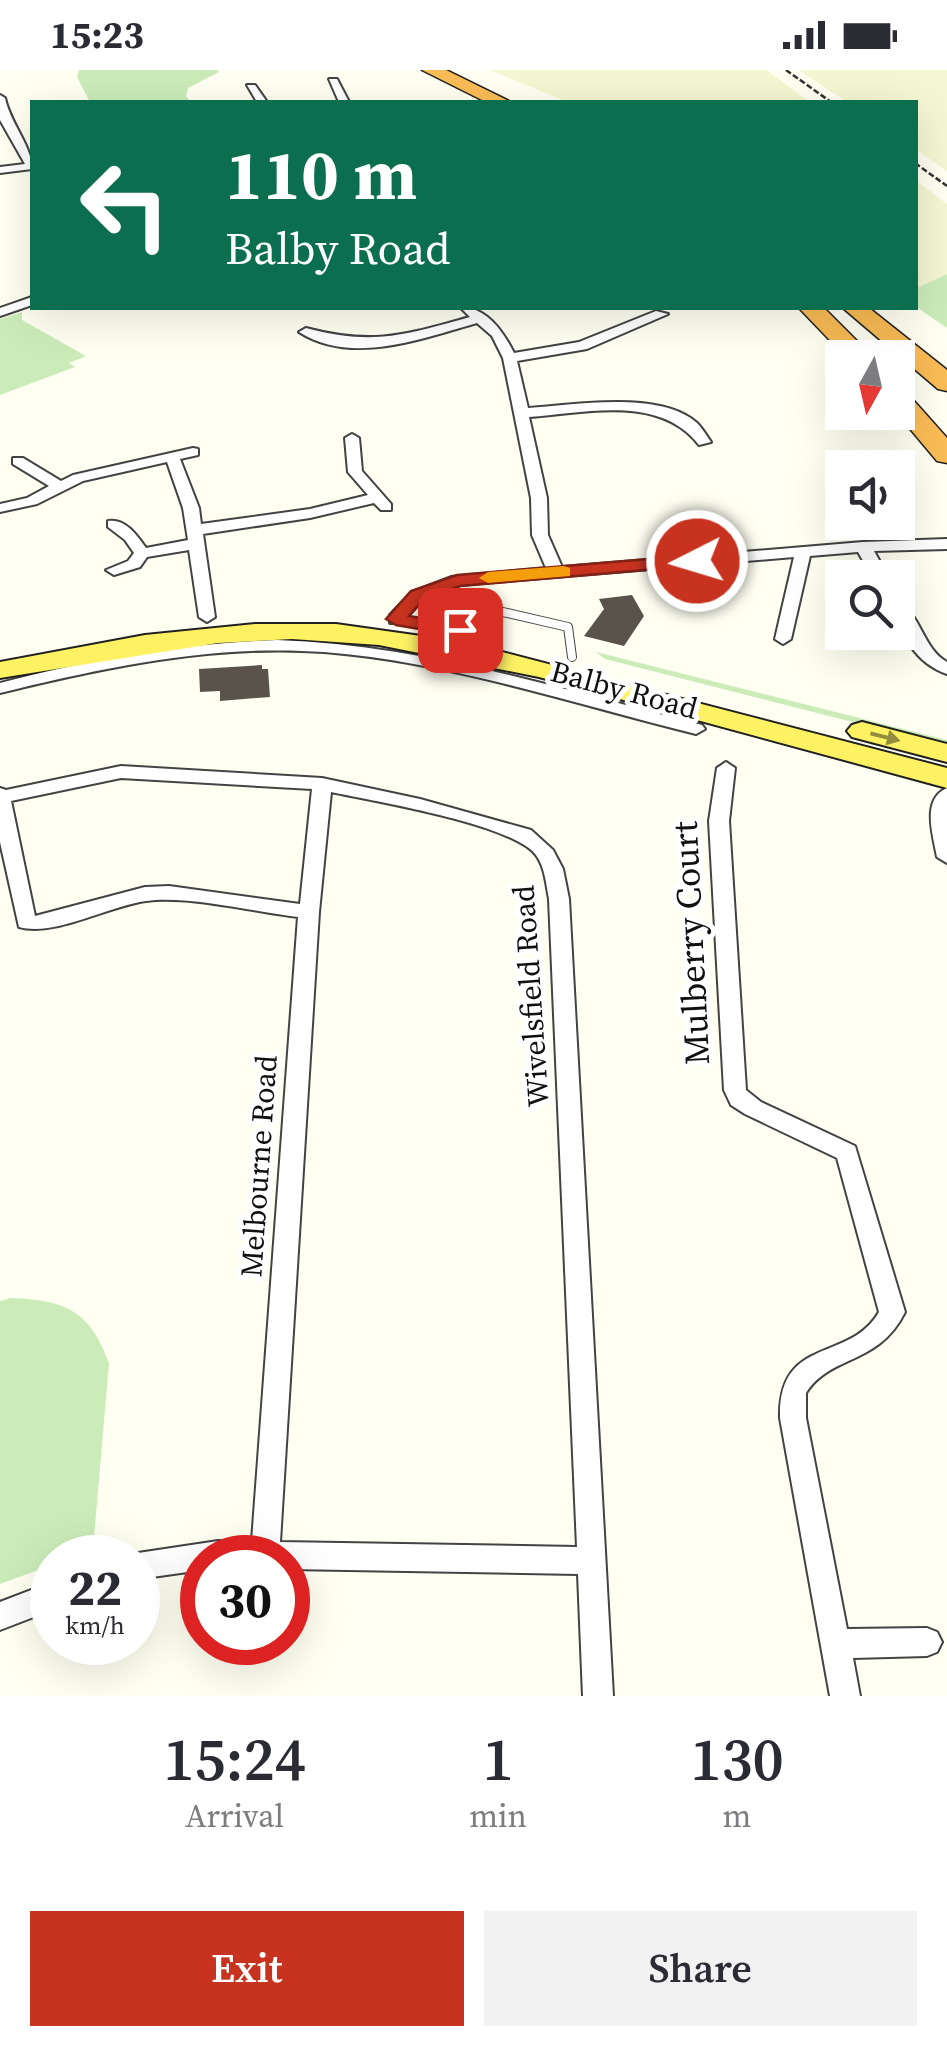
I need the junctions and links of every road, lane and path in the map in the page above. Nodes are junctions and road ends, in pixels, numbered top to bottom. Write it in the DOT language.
graph roads {
  1 [pos="431,70"];
  2 [pos="458,70"];
  3 [pos="786,70"];
  4 [pos="333,80"];
  5 [pos="252,87"];
  6 [pos="0,98"];
  7 [pos="261,100"];
  8 [pos="343,100"];
  9 [pos="507,100"];
  10 [pos="508,100"];
  11 [pos="828,100"];
  12 [pos="2,118"];
  13 [pos="30,163"];
  14 [pos="918,165"];
  15 [pos="30,166"];
  16 [pos="0,170"];
  17 [pos="947,186"];
  18 [pos="30,303"];
  19 [pos="470,310"];
  20 [pos="814,310"];
  21 [pos="827,310"];
  22 [pos="856,310"];
  23 [pos="891,310"];
  24 [pos="0,312"];
  25 [pos="661,314"];
  26 [pos="481,318"];
  27 [pos="635,324"];
  28 [pos="919,328"];
  29 [pos="306,332"];
  30 [pos="658,334"];
  31 [pos="844,340"];
  32 [pos="863,340"];
  33 [pos="332,341"];
  34 [pos="314,351"];
  35 [pos="510,358"];
  36 [pos="915,383"];
  37 [pos="947,383"];
  38 [pos="947,412"];
  39 [pos="522,414"];
  40 [pos="915,418"];
  41 [pos="352,438"];
  42 [pos="704,442"];
  43 [pos="194,452"];
  44 [pos="947,454"];
  45 [pos="172,457"];
  46 [pos="18,461"];
  47 [pos="59,486"];
  48 [pos="4,508"];
  49 [pos="114,524"];
  50 [pos="196,537"];
  51 [pos="947,544"];
  52 [pos="863,547"];
  53 [pos="803,552"];
  54 [pos="142,553"];
  55 [pos="870,560"];
  56 [pos="114,570"];
  57 [pos="556,572"];
  58 [pos="207,617"];
  59 [pos="396,619"];
  60 [pos="915,637"];
  61 [pos="783,639"];
  62 [pos="0,654"];
  63 [pos="947,669"];
  64 [pos="0,670"];
  65 [pos="0,688"];
  66 [pos="696,729"];
  67 [pos="947,753"];
  68 [pos="726,768"];
  69 [pos="947,778"];
  70 [pos="322,784"];
  71 [pos="947,794"];
  72 [pos="0,795"];
  73 [pos="946,845"];
  74 [pos="309,912"];
  75 [pos="266,1535"];
  76 [pos="310,1555"];
  77 [pos="592,1561"];
  78 [pos="30,1604"];
  79 [pos="0,1616"];
  80 [pos="928,1642"];
  81 [pos="835,1644"];
  82 [pos="598,1696"];
  83 [pos="845,1696"];
  1 -- 9 [label="highway"];
  2 -- 10 [label="highway"];
  3 -- 11 [label="path"];
  4 -- 8 [label="street"];
  5 -- 7 [label="street"];
  6 -- 12 [label="street"];
  12 -- 13 [label="street"];
  14 -- 17 [label="path"];
  15 -- 16 [label="street"];
  18 -- 24 [label="street"];
  19 -- 26 [label="street"];
  20 -- 31 [label="highway"];
  21 -- 32 [label="highway"];
  22 -- 37 [label="highway"];
  23 -- 28 [label="highway"];
  25 -- 27 [label="street"];
  26 -- 33 [label="street"];
  26 -- 35 [label="street"];
  27 -- 30 [label="street"];
  27 -- 35 [label="street"];
  29 -- 33 [label="street"];
  33 -- 34 [label="street"];
  35 -- 39 [label="street"];
  36 -- 38 [label="highway"];
  39 -- 42 [label="street"];
  39 -- 57 [label="street"];
  40 -- 44 [label="highway"];
  41 -- 50 [label="street"];
  43 -- 45 [label="street"];
  45 -- 47 [label="street"];
  45 -- 50 [label="street"];
  46 -- 47 [label="street"];
  47 -- 48 [label="street"];
  49 -- 54 [label="street"];
  50 -- 54 [label="street"];
  50 -- 58 [label="street"];
  51 -- 52 [label="street"];
  52 -- 53 [label="street"];
  52 -- 55 [label="street"];
  53 -- 57 [label="street"];
  53 -- 61 [label="street"];
  54 -- 56 [label="street"];
  57 -- 59 [label="street"];
  58 -- 59 [label="main road, Balby Road"];
  58 -- 62 [label="main road, Balby Road"];
  59 -- 67 [label="main road, Balby Road, one-way"];
  60 -- 63 [label="street"];
  64 -- 69 [label="main road, Balby Road"];
  65 -- 66 [label="street"];
  68 -- 81 [label="street, Mulberry Court"];
  70 -- 72 [label="street, Wivelsfield Road"];
  70 -- 74 [label="street, Melbourne Road"];
  70 -- 77 [label="street, Wivelsfield Road"];
  71 -- 73 [label="street"];
  72 -- 74 [label="street"];
  74 -- 75 [label="street, Melbourne Road"];
  76 -- 77 [label="street"];
  77 -- 82 [label="street, Wivelsfield Road"];
  78 -- 79 [label="street"];
  80 -- 81 [label="street"];
  81 -- 83 [label="street, Mulberry Court"];
}
